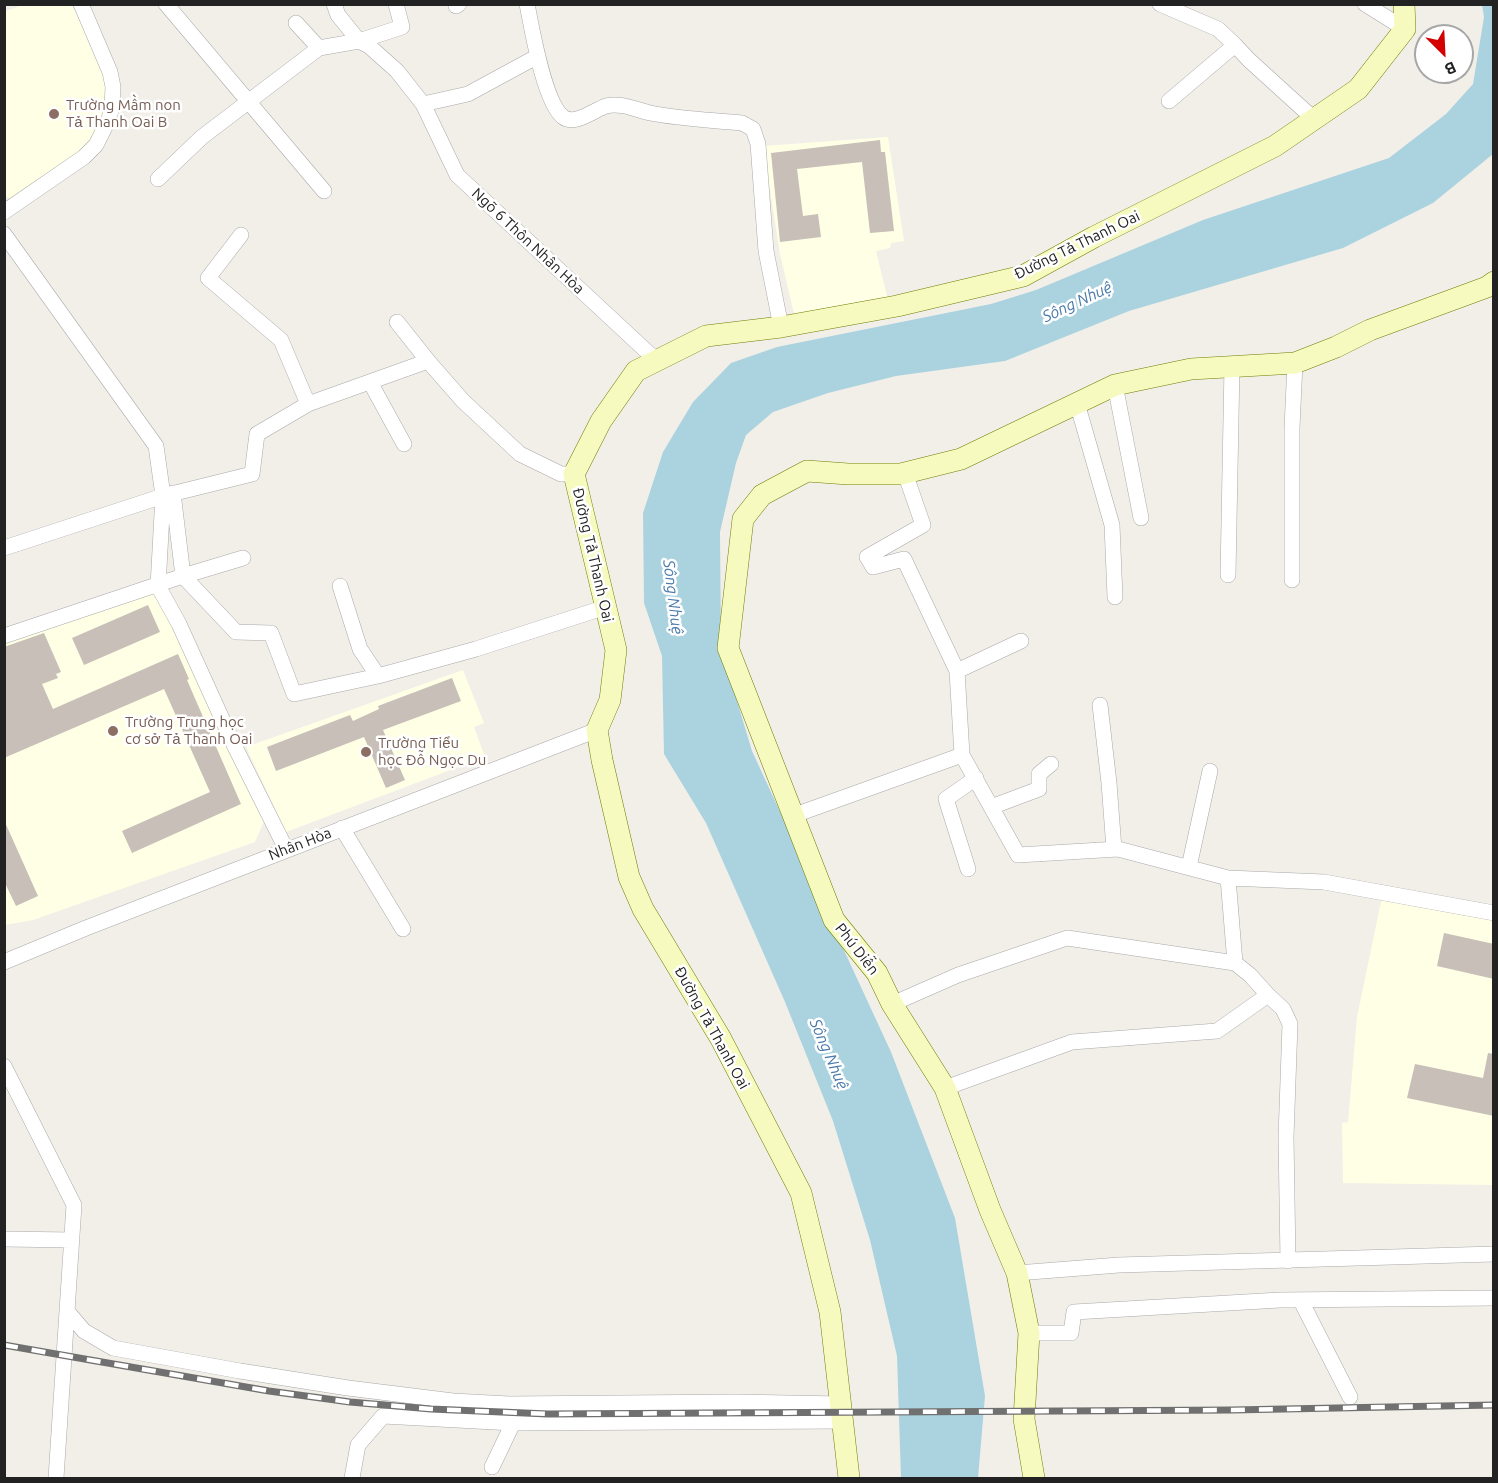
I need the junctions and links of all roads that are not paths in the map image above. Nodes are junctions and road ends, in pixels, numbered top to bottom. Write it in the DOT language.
graph roads {
  1 [pos="81,4"];
  2 [pos="166,4"];
  3 [pos="334,4"];
  4 [pos="396,4"];
  5 [pos="527,4"];
  6 [pos="1160,4"];
  7 [pos="1365,4"];
  8 [pos="1404,4"];
  9 [pos="296,23"];
  10 [pos="1405,29"];
  11 [pos="359,41"];
  12 [pos="1235,45"];
  13 [pos="319,48"];
  14 [pos="538,56"];
  15 [pos="1169,101"];
  16 [pos="250,102"];
  17 [pos="423,104"];
  18 [pos="1315,120"];
  19 [pos="158,179"];
  20 [pos="324,191"];
  21 [pos="4,212"];
  22 [pos="4,234"];
  23 [pos="241,235"];
  24 [pos="1494,282"];
  25 [pos="397,322"];
  26 [pos="781,327"];
  27 [pos="428,361"];
  28 [pos="657,361"];
  29 [pos="1295,363"];
  30 [pos="1232,366"];
  31 [pos="370,382"];
  32 [pos="1115,385"];
  33 [pos="1077,403"];
  34 [pos="308,404"];
  35 [pos="404,444"];
  36 [pos="905,473"];
  37 [pos="574,474"];
  38 [pos="168,494"];
  39 [pos="1141,518"];
  40 [pos="4,548"];
  41 [pos="243,558"];
  42 [pos="1228,575"];
  43 [pos="183,576"];
  44 [pos="1292,580"];
  45 [pos="158,586"];
  46 [pos="340,586"];
  47 [pos="1115,597"];
  48 [pos="606,607"];
  49 [pos="4,636"];
  50 [pos="1021,641"];
  51 [pos="957,671"];
  52 [pos="378,676"];
  53 [pos="1100,705"];
  54 [pos="597,730"];
  55 [pos="962,755"];
  56 [pos="1051,764"];
  57 [pos="1210,771"];
  58 [pos="976,778"];
  59 [pos="991,807"];
  60 [pos="792,816"];
  61 [pos="342,828"];
  62 [pos="286,849"];
  63 [pos="1114,849"];
  64 [pos="1189,867"];
  65 [pos="968,869"];
  66 [pos="1228,878"];
  67 [pos="1494,913"];
  68 [pos="403,929"];
  69 [pos="4,962"];
  70 [pos="1235,963"];
  71 [pos="1268,995"];
  72 [pos="892,1004"];
  73 [pos="4,1066"];
  74 [pos="945,1088"];
  75 [pos="4,1239"];
  76 [pos="72,1240"];
  77 [pos="1494,1254"];
  78 [pos="1288,1261"];
  79 [pos="1017,1273"];
  80 [pos="1494,1298"];
  81 [pos="1301,1301"];
  82 [pos="67,1311"];
  83 [pos="1029,1333"];
  84 [pos="1350,1397"];
  85 [pos="841,1413"];
  86 [pos="513,1423"];
  87 [pos="492,1467"];
  88 [pos="56,1479"];
  89 [pos="352,1479"];
  90 [pos="849,1479"];
  91 [pos="1034,1479"];
  1 -- 21 [label="street"];
  2 -- 16 [label="street"];
  3 -- 11 [label="street, Ngõ 6 Thôn Nhân Hòa"];
  4 -- 11 [label="street"];
  5 -- 14 [label="street"];
  6 -- 12 [label="street"];
  7 -- 10 [label="street"];
  8 -- 10 [label="street"];
  9 -- 13 [label="street"];
  10 -- 18 [label="street, Đường Tả Thanh Oai"];
  11 -- 13 [label="street"];
  11 -- 17 [label="street, Ngõ 6 Thôn Nhân Hòa"];
  12 -- 15 [label="street"];
  12 -- 18 [label="street"];
  13 -- 16 [label="street"];
  14 -- 17 [label="street"];
  14 -- 26 [label="street"];
  16 -- 19 [label="street"];
  16 -- 20 [label="street"];
  17 -- 28 [label="street, Ngõ 6 Thôn Nhân Hòa"];
  18 -- 26 [label="street, Đường Tả Thanh Oai"];
  22 -- 38 [label="street"];
  23 -- 34 [label="street"];
  24 -- 29 [label="street"];
  25 -- 27 [label="street"];
  26 -- 28 [label="street, Đường Tả Thanh Oai"];
  27 -- 31 [label="street"];
  27 -- 37 [label="street"];
  28 -- 37 [label="street, Đường Tả Thanh Oai"];
  29 -- 30 [label="street"];
  29 -- 44 [label="street"];
  30 -- 32 [label="street"];
  30 -- 42 [label="street"];
  31 -- 34 [label="street"];
  31 -- 35 [label="street"];
  32 -- 33 [label="street"];
  32 -- 39 [label="street"];
  33 -- 36 [label="street"];
  33 -- 47 [label="street"];
  34 -- 38 [label="street"];
  36 -- 51 [label="street"];
  36 -- 60 [label="street, Phú Diễn"];
  37 -- 48 [label="street, Đường Tả Thanh Oai"];
  38 -- 40 [label="street"];
  38 -- 43 [label="street"];
  38 -- 45 [label="street"];
  41 -- 43 [label="street"];
  43 -- 45 [label="street"];
  43 -- 52 [label="street"];
  45 -- 49 [label="street"];
  45 -- 62 [label="street"];
  46 -- 52 [label="street"];
  48 -- 52 [label="street"];
  48 -- 54 [label="street, Đường Tả Thanh Oai"];
  50 -- 51 [label="street"];
  51 -- 55 [label="street"];
  53 -- 63 [label="street"];
  54 -- 61 [label="street, Nhân Hòa"];
  54 -- 85 [label="street, Đường Tả Thanh Oai"];
  55 -- 58 [label="street"];
  55 -- 60 [label="street"];
  56 -- 59 [label="street"];
  57 -- 64 [label="street"];
  58 -- 59 [label="street"];
  58 -- 65 [label="street"];
  59 -- 63 [label="street"];
  60 -- 72 [label="street, Phú Diễn"];
  61 -- 62 [label="street, Nhân Hòa"];
  61 -- 68 [label="street"];
  62 -- 69 [label="street, Nhân Hòa"];
  63 -- 64 [label="street"];
  64 -- 66 [label="street"];
  66 -- 67 [label="street"];
  66 -- 70 [label="street"];
  70 -- 71 [label="street"];
  70 -- 72 [label="street"];
  71 -- 74 [label="street"];
  71 -- 78 [label="street"];
  72 -- 74 [label="street, Phú Diễn"];
  73 -- 76 [label="street"];
  74 -- 79 [label="street, Phú Diễn"];
  75 -- 76 [label="street"];
  76 -- 82 [label="street"];
  77 -- 78 [label="street"];
  78 -- 79 [label="street"];
  79 -- 83 [label="street, Phú Diễn"];
  80 -- 81 [label="street"];
  81 -- 83 [label="street"];
  81 -- 84 [label="street"];
  82 -- 85 [label="street"];
  82 -- 88 [label="street"];
  83 -- 91 [label="street, Phú Diễn"];
  85 -- 86 [label="street"];
  85 -- 90 [label="street, Đường Tả Thanh Oai"];
  86 -- 87 [label="street"];
  86 -- 89 [label="street"];
}
